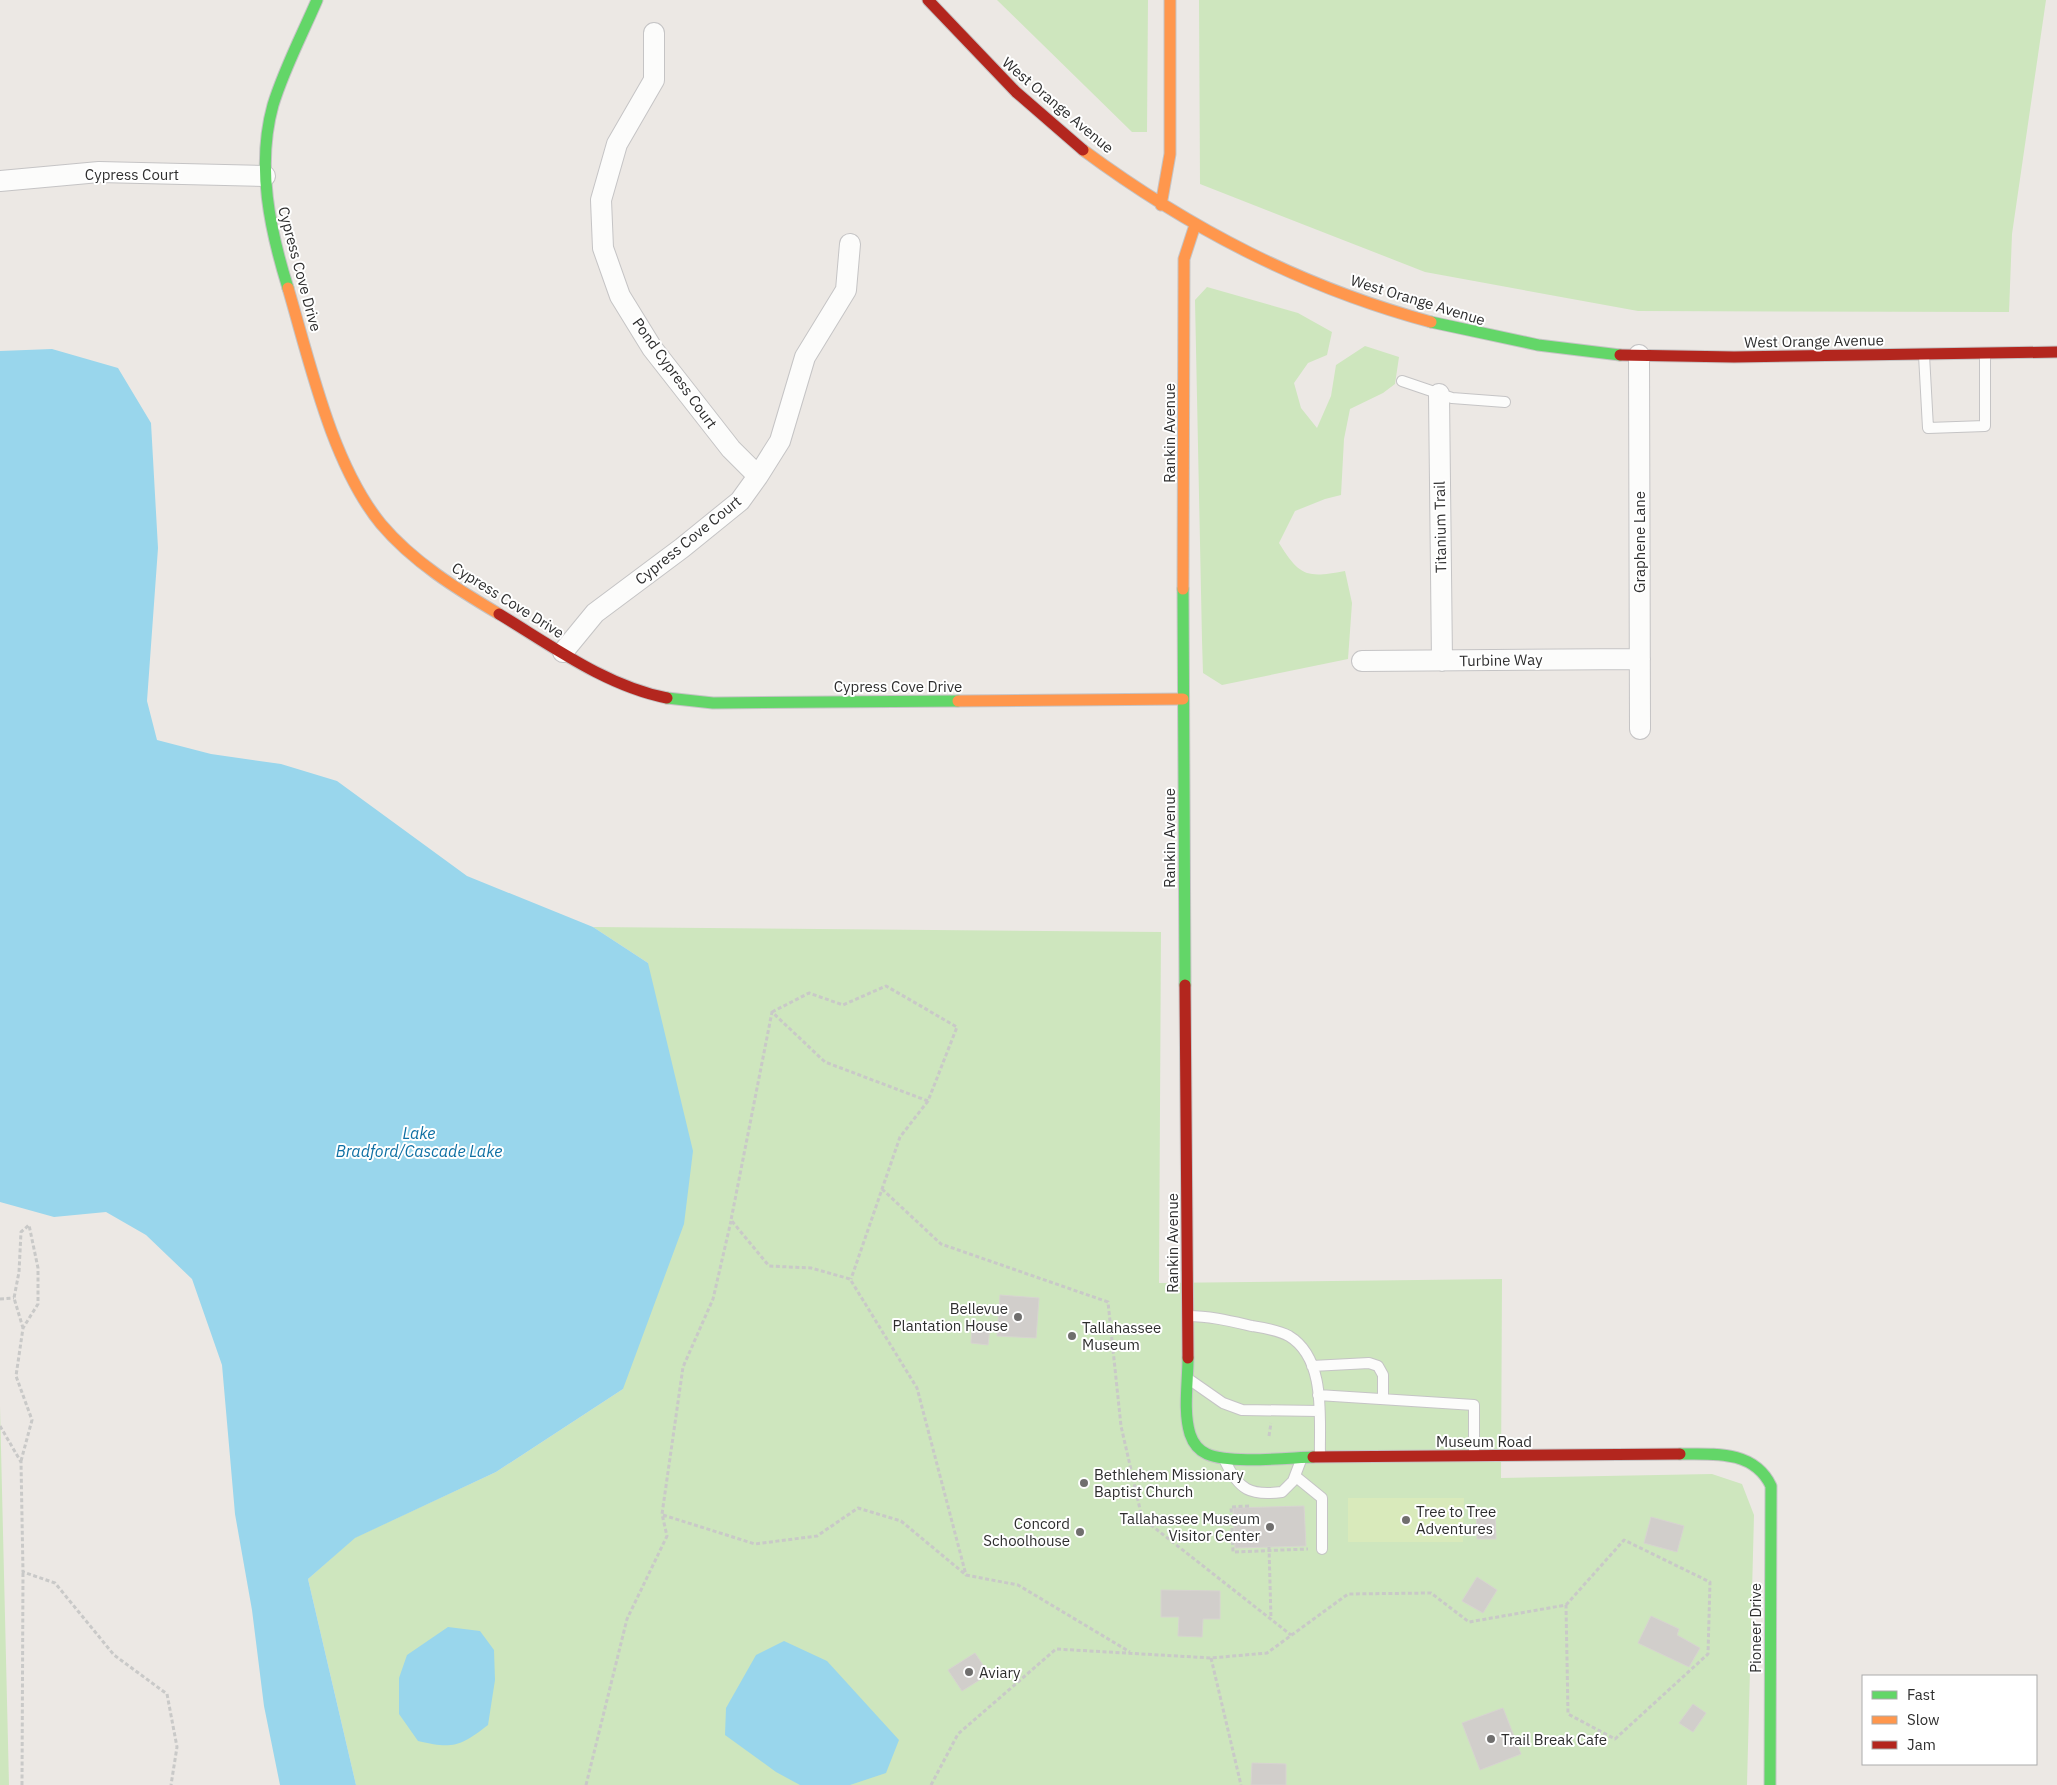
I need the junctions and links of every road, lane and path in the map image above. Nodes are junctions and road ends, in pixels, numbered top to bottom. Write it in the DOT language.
graph roads {
  1 [pos="316,0"];
  2 [pos="928,0"];
  3 [pos="1170,0"];
  4 [pos="654,33"];
  5 [pos="265,176"];
  6 [pos="0,181"];
  7 [pos="1161,205"];
  8 [pos="1195,225"];
  9 [pos="850,244"];
  10 [pos="2057,352"];
  11 [pos="1985,353"];
  12 [pos="1924,354"];
  13 [pos="1639,355"];
  14 [pos="1402,381"];
  15 [pos="1438,394"];
  16 [pos="1505,402"];
  17 [pos="758,476"];
  18 [pos="563,652"];
  19 [pos="1640,658"];
  20 [pos="1362,661"];
  21 [pos="1442,661"];
  22 [pos="1183,699"];
  23 [pos="1640,730"];
  24 [pos="772,1012"];
  25 [pos="928,1101"];
  26 [pos="882,1189"];
  27 [pos="731,1220"];
  28 [pos="850,1279"];
  29 [pos="14,1298"];
  30 [pos="0,1299"];
  31 [pos="1187,1316"];
  32 [pos="23,1328"];
  33 [pos="1312,1366"];
  34 [pos="1187,1378"];
  35 [pos="1318,1395"];
  36 [pos="1382,1399"];
  37 [pos="1273,1410"];
  38 [pos="1319,1411"];
  39 [pos="0,1426"];
  40 [pos="1269,1438"];
  41 [pos="1199,1450"];
  42 [pos="1474,1456"];
  43 [pos="1303,1457"];
  44 [pos="1320,1457"];
  45 [pos="1224,1458"];
  46 [pos="21,1462"];
  47 [pos="1766,1472"];
  48 [pos="1295,1476"];
  49 [pos="1258,1506"];
  50 [pos="662,1514"];
  51 [pos="1269,1549"];
  52 [pos="1322,1549"];
  53 [pos="23,1572"];
  54 [pos="966,1575"];
  55 [pos="1566,1606"];
  56 [pos="1271,1619"];
  57 [pos="1291,1635"];
  58 [pos="1131,1654"];
  59 [pos="1211,1658"];
  60 [pos="22,1785"];
  61 [pos="170,1785"];
  62 [pos="586,1785"];
  63 [pos="931,1785"];
  64 [pos="1241,1785"];
  65 [pos="1770,1785"];
  1 -- 5 [label="street, Cypress Cove Drive"];
  2 -- 7 [label="street, West Orange Avenue"];
  3 -- 7 [label="street"];
  4 -- 17 [label="street, Pond Cypress Court"];
  5 -- 6 [label="street, Cypress Court"];
  5 -- 18 [label="street, Cypress Cove Drive"];
  7 -- 8 [label="street, West Orange Avenue"];
  8 -- 13 [label="street, West Orange Avenue"];
  8 -- 22 [label="street, Rankin Avenue"];
  9 -- 17 [label="street, Cypress Cove Court"];
  10 -- 11 [label="street, West Orange Avenue"];
  11 -- 12 [label="street, West Orange Avenue"];
  11 -- 12 [label="lane"];
  12 -- 13 [label="street, West Orange Avenue"];
  13 -- 19 [label="street, Graphene Lane"];
  14 -- 15 [label="lane"];
  15 -- 16 [label="lane"];
  15 -- 21 [label="street, Titanium Trail"];
  17 -- 18 [label="street, Cypress Cove Court"];
  18 -- 22 [label="street, Cypress Cove Drive"];
  19 -- 21 [label="street, Turbine Way"];
  19 -- 23 [label="street, Graphene Lane"];
  20 -- 21 [label="street, Turbine Way"];
  22 -- 31 [label="street, Rankin Avenue"];
  24 -- 25 [label="path"];
  24 -- 25 [label="path"];
  24 -- 27 [label="path"];
  25 -- 26 [label="path"];
  26 -- 28 [label="path"];
  26 -- 56 [label="path"];
  27 -- 28 [label="path"];
  27 -- 50 [label="path"];
  28 -- 54 [label="path"];
  29 -- 30 [label="path"];
  29 -- 32 [label="path"];
  29 -- 32 [label="path"];
  31 -- 33 [label="lane"];
  31 -- 34 [label="street, Rankin Avenue"];
  32 -- 46 [label="path"];
  33 -- 35 [label="lane"];
  33 -- 36 [label="lane"];
  34 -- 37 [label="lane"];
  34 -- 41 [label="street, Rankin Avenue"];
  35 -- 36 [label="lane"];
  35 -- 38 [label="lane"];
  36 -- 42 [label="lane"];
  37 -- 38 [label="lane"];
  37 -- 40 [label="path"];
  38 -- 44 [label="lane"];
  39 -- 46 [label="path"];
  41 -- 45 [label="street, Museum Road"];
  42 -- 44 [label="street, Museum Road"];
  42 -- 47 [label="street, Museum Road"];
  43 -- 44 [label="street, Museum Road"];
  43 -- 45 [label="street, Museum Road"];
  43 -- 48 [label="lane"];
  45 -- 48 [label="lane"];
  46 -- 53 [label="path"];
  47 -- 65 [label="street, Pioneer Drive"];
  48 -- 52 [label="lane"];
  49 -- 51 [label="path"];
  50 -- 54 [label="path"];
  50 -- 62 [label="path"];
  51 -- 52 [label="path"];
  51 -- 56 [label="path"];
  53 -- 60 [label="path"];
  53 -- 61 [label="path"];
  54 -- 58 [label="path"];
  55 -- 55 [label="path"];
  55 -- 57 [label="path"];
  56 -- 57 [label="path"];
  57 -- 59 [label="path"];
  58 -- 59 [label="path"];
  58 -- 63 [label="path"];
  59 -- 64 [label="path"];
}
